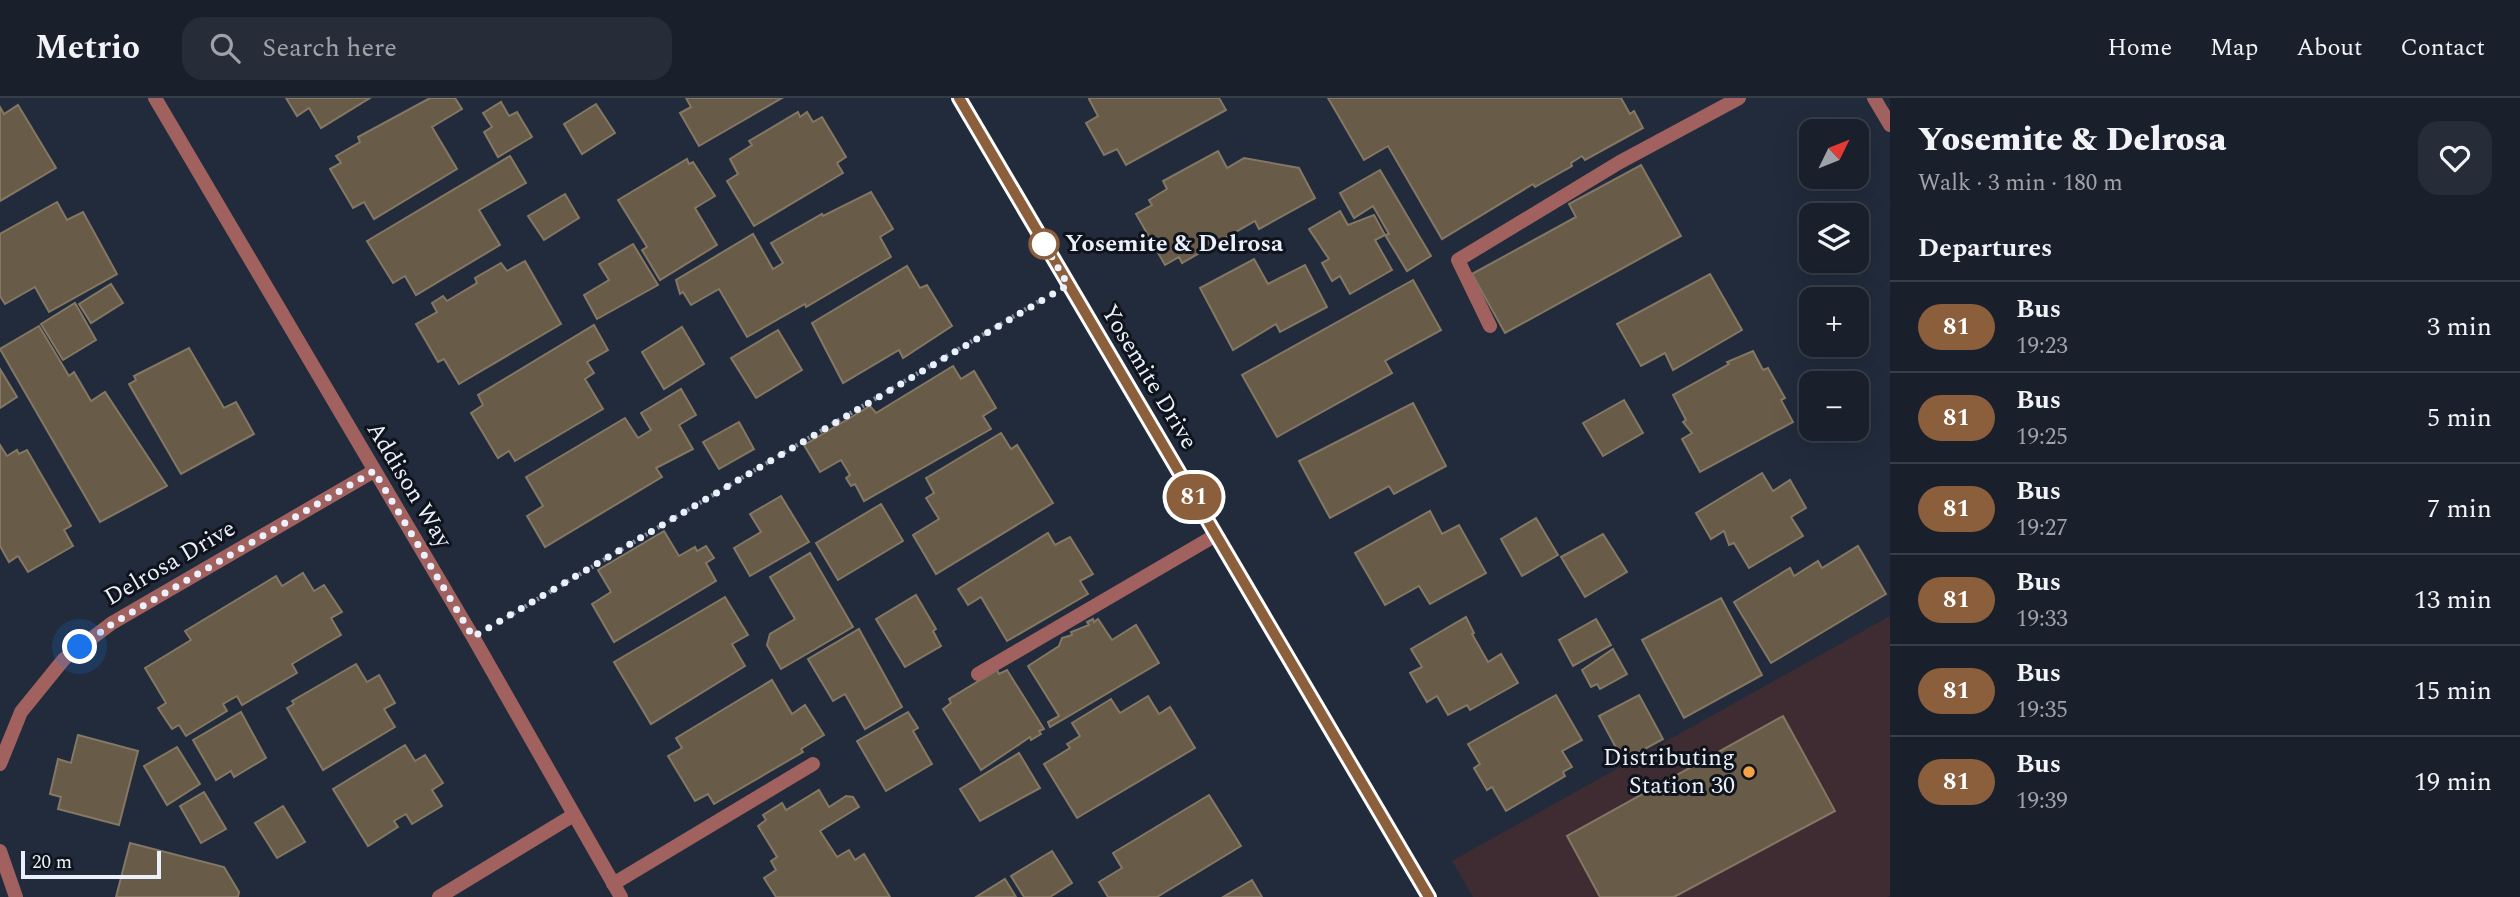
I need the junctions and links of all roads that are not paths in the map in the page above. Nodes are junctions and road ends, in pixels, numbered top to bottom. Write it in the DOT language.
graph roads {
  1 [pos="155,98"];
  2 [pos="958,98"];
  3 [pos="1739,98"];
  4 [pos="1874,98"];
  5 [pos="1890,125"];
  6 [pos="1490,326"];
  7 [pos="374,471"];
  8 [pos="1216,535"];
  9 [pos="978,674"];
  10 [pos="0,764"];
  11 [pos="813,764"];
  12 [pos="572,816"];
  13 [pos="0,851"];
  14 [pos="617,891"];
  15 [pos="16,897"];
  16 [pos="439,897"];
  17 [pos="1429,897"];
  1 -- 7 [label="street, Addison Way"];
  2 -- 8 [label="street, Yosemite Drive"];
  3 -- 6 [label="street"];
  4 -- 5 [label="street"];
  7 -- 10 [label="street, Delrosa Drive"];
  7 -- 12 [label="street, Addison Way"];
  8 -- 9 [label="street"];
  8 -- 17 [label="street, Yosemite Drive"];
  11 -- 14 [label="street"];
  12 -- 14 [label="street, Addison Way"];
  12 -- 16 [label="street"];
  13 -- 15 [label="street"];
}
